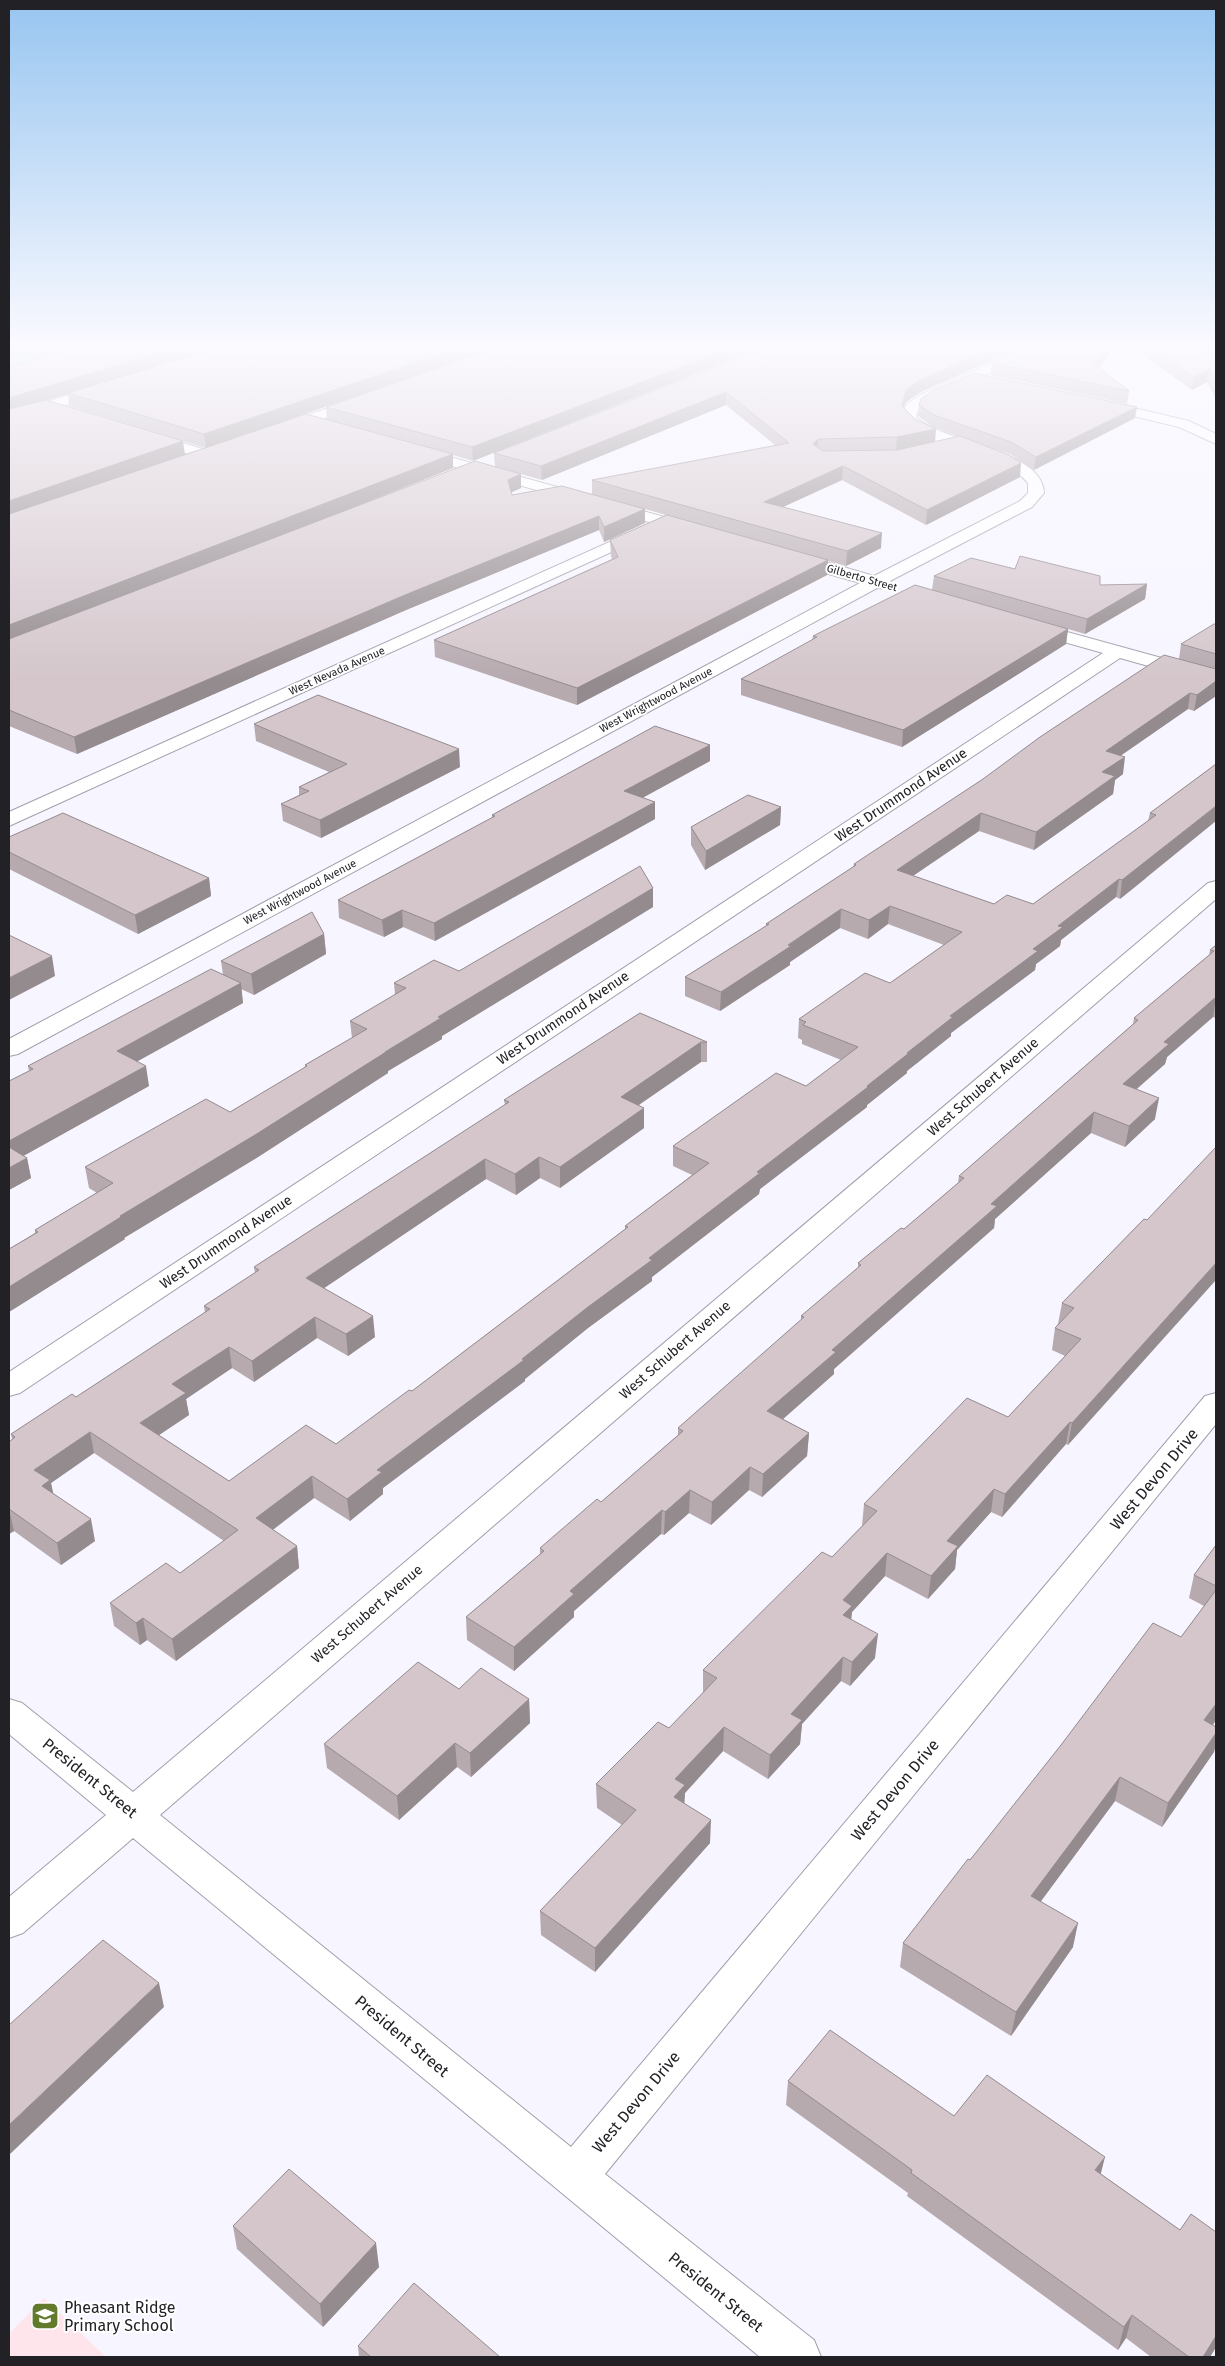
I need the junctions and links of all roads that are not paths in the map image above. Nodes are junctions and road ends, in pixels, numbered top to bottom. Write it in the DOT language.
graph roads {
  1 [pos="191,460"];
  2 [pos="448,460"];
  3 [pos="493,460"];
  4 [pos="1007,460"];
  5 [pos="180,464"];
  6 [pos="474,468"];
  7 [pos="446,479"];
  8 [pos="666,522"];
  9 [pos="714,535"];
  10 [pos="780,555"];
  11 [pos="876,582"];
  12 [pos="904,590"];
  13 [pos="1015,622"];
  14 [pos="1118,651"];
  15 [pos="1216,679"];
  16 [pos="9,820"];
  17 [pos="1216,888"];
  18 [pos="9,1049"];
  19 [pos="9,1386"];
  20 [pos="1216,1403"];
  21 [pos="9,1713"];
  22 [pos="133,1813"];
  23 [pos="9,1921"];
  24 [pos="574,2178"];
  25 [pos="797,2357"];
  1 -- 5 [label="street"];
  2 -- 6 [label="street"];
  3 -- 6 [label="street"];
  4 -- 11 [label="street, West Wrightwood Avenue"];
  6 -- 7 [label="street"];
  6 -- 8 [label="street"];
  8 -- 9 [label="street"];
  8 -- 16 [label="street, West Nevada Avenue"];
  10 -- 11 [label="street, Gilberto Street"];
  11 -- 12 [label="street, Gilberto Street"];
  11 -- 18 [label="street, West Wrightwood Avenue"];
  13 -- 14 [label="street"];
  14 -- 15 [label="street"];
  14 -- 19 [label="street, West Drummond Avenue"];
  17 -- 22 [label="street, West Schubert Avenue"];
  20 -- 24 [label="street, West Devon Drive"];
  21 -- 22 [label="street, President Street"];
  22 -- 23 [label="street, West Schubert Avenue"];
  22 -- 24 [label="street, President Street"];
  24 -- 25 [label="street, President Street"];
}
